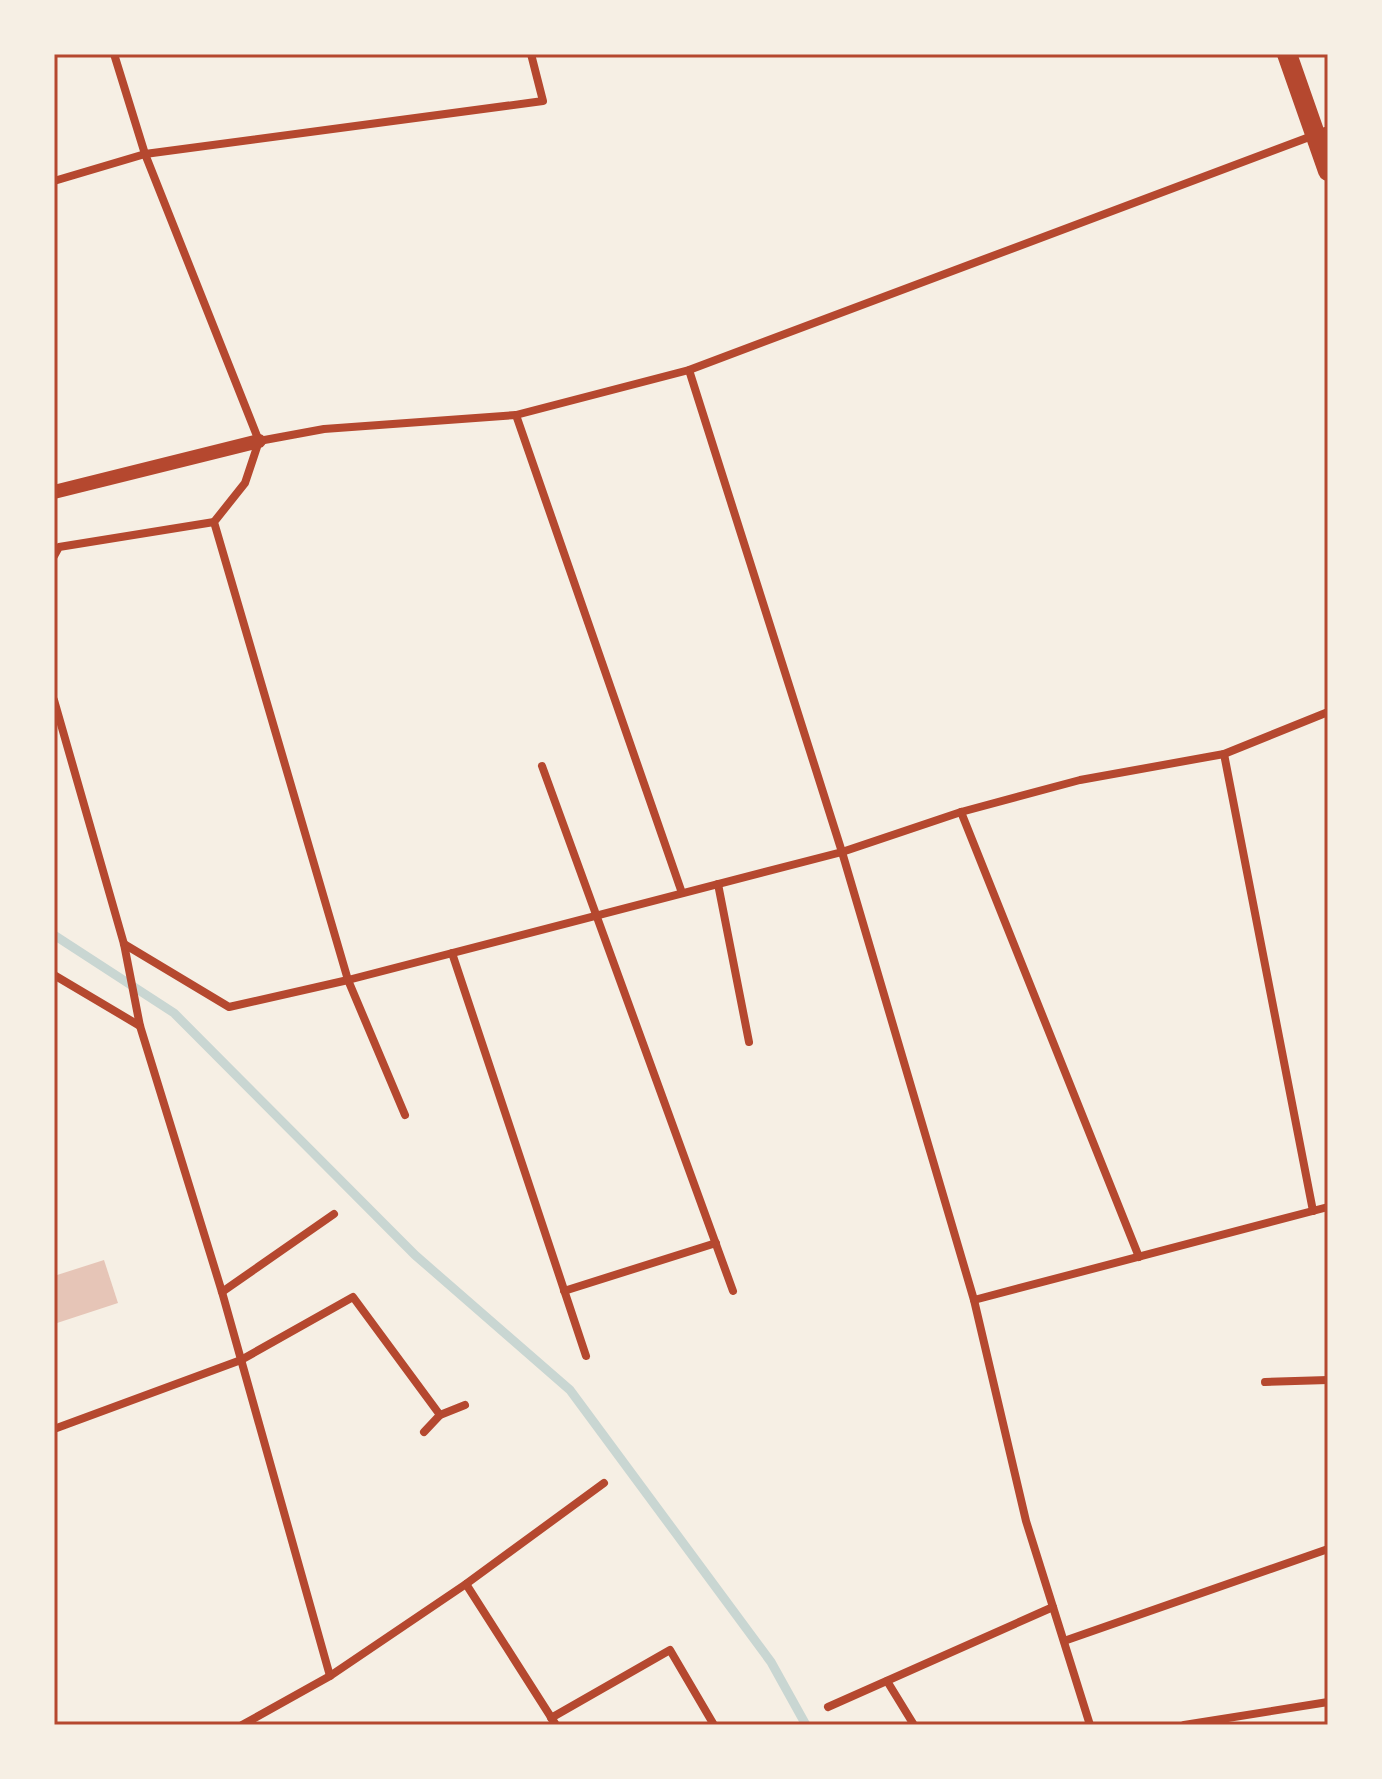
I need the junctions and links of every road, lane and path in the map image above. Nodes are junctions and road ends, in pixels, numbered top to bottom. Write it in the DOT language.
graph roads {
  1 [pos="114,54"];
  2 [pos="531,54"];
  3 [pos="1287,54"];
  4 [pos="1321,132"];
  5 [pos="145,154"];
  6 [pos="1328,171"];
  7 [pos="54,181"];
  8 [pos="689,370"];
  9 [pos="516,415"];
  10 [pos="259,441"];
  11 [pos="54,492"];
  12 [pos="214,522"];
  13 [pos="54,556"];
  14 [pos="54,700"];
  15 [pos="1328,712"];
  16 [pos="1224,754"];
  17 [pos="542,766"];
  18 [pos="961,812"];
  19 [pos="842,852"];
  20 [pos="718,884"];
  21 [pos="682,893"];
  22 [pos="598,915"];
  23 [pos="124,944"];
  24 [pos="452,953"];
  25 [pos="54,975"];
  26 [pos="348,980"];
  27 [pos="140,1026"];
  28 [pos="749,1042"];
  29 [pos="405,1115"];
  30 [pos="1328,1207"];
  31 [pos="1313,1211"];
  32 [pos="334,1214"];
  33 [pos="716,1243"];
  34 [pos="1139,1257"];
  35 [pos="564,1291"];
  36 [pos="733,1291"];
  37 [pos="222,1292"];
  38 [pos="974,1300"];
  39 [pos="586,1356"];
  40 [pos="241,1360"];
  41 [pos="1328,1380"];
  42 [pos="1265,1382"];
  43 [pos="465,1405"];
  44 [pos="440,1415"];
  45 [pos="54,1429"];
  46 [pos="424,1432"];
  47 [pos="604,1483"];
  48 [pos="1328,1549"];
  49 [pos="466,1584"];
  50 [pos="1053,1607"];
  51 [pos="1064,1641"];
  52 [pos="330,1676"];
  53 [pos="887,1681"];
  54 [pos="1328,1702"];
  55 [pos="828,1707"];
  56 [pos="554,1722"];
  57 [pos="242,1725"];
  58 [pos="714,1725"];
  59 [pos="914,1725"];
  60 [pos="1090,1725"];
  61 [pos="1184,1725"];
  1 -- 5 [label="street"];
  2 -- 5 [label="street"];
  3 -- 4 [label="main road"];
  4 -- 6 [label="main road"];
  4 -- 8 [label="street"];
  5 -- 7 [label="street"];
  5 -- 10 [label="street"];
  8 -- 9 [label="street"];
  8 -- 19 [label="street"];
  9 -- 10 [label="street"];
  9 -- 21 [label="street"];
  10 -- 11 [label="street"];
  10 -- 12 [label="street"];
  12 -- 13 [label="street"];
  12 -- 26 [label="street"];
  14 -- 23 [label="street"];
  15 -- 16 [label="street"];
  16 -- 18 [label="street"];
  16 -- 31 [label="street"];
  17 -- 22 [label="street"];
  18 -- 19 [label="street"];
  18 -- 34 [label="street"];
  19 -- 20 [label="street"];
  19 -- 38 [label="street"];
  20 -- 21 [label="street"];
  20 -- 28 [label="street"];
  21 -- 22 [label="street"];
  22 -- 24 [label="street"];
  22 -- 33 [label="street"];
  23 -- 26 [label="street"];
  23 -- 27 [label="street"];
  24 -- 26 [label="street"];
  24 -- 35 [label="street"];
  25 -- 27 [label="street"];
  26 -- 29 [label="street"];
  27 -- 37 [label="street"];
  30 -- 31 [label="street"];
  31 -- 34 [label="street"];
  32 -- 37 [label="street"];
  33 -- 35 [label="street"];
  33 -- 36 [label="street"];
  34 -- 38 [label="street"];
  35 -- 39 [label="street"];
  37 -- 40 [label="street"];
  38 -- 50 [label="street"];
  40 -- 44 [label="street"];
  40 -- 45 [label="street"];
  40 -- 52 [label="street"];
  41 -- 42 [label="street"];
  43 -- 44 [label="street"];
  44 -- 46 [label="street"];
  47 -- 49 [label="street"];
  48 -- 51 [label="street"];
  49 -- 52 [label="street"];
  49 -- 56 [label="street"];
  50 -- 51 [label="street"];
  50 -- 53 [label="street"];
  51 -- 60 [label="street"];
  52 -- 57 [label="street"];
  53 -- 55 [label="street"];
  53 -- 59 [label="street"];
  54 -- 61 [label="street"];
  56 -- 58 [label="street"];
}
